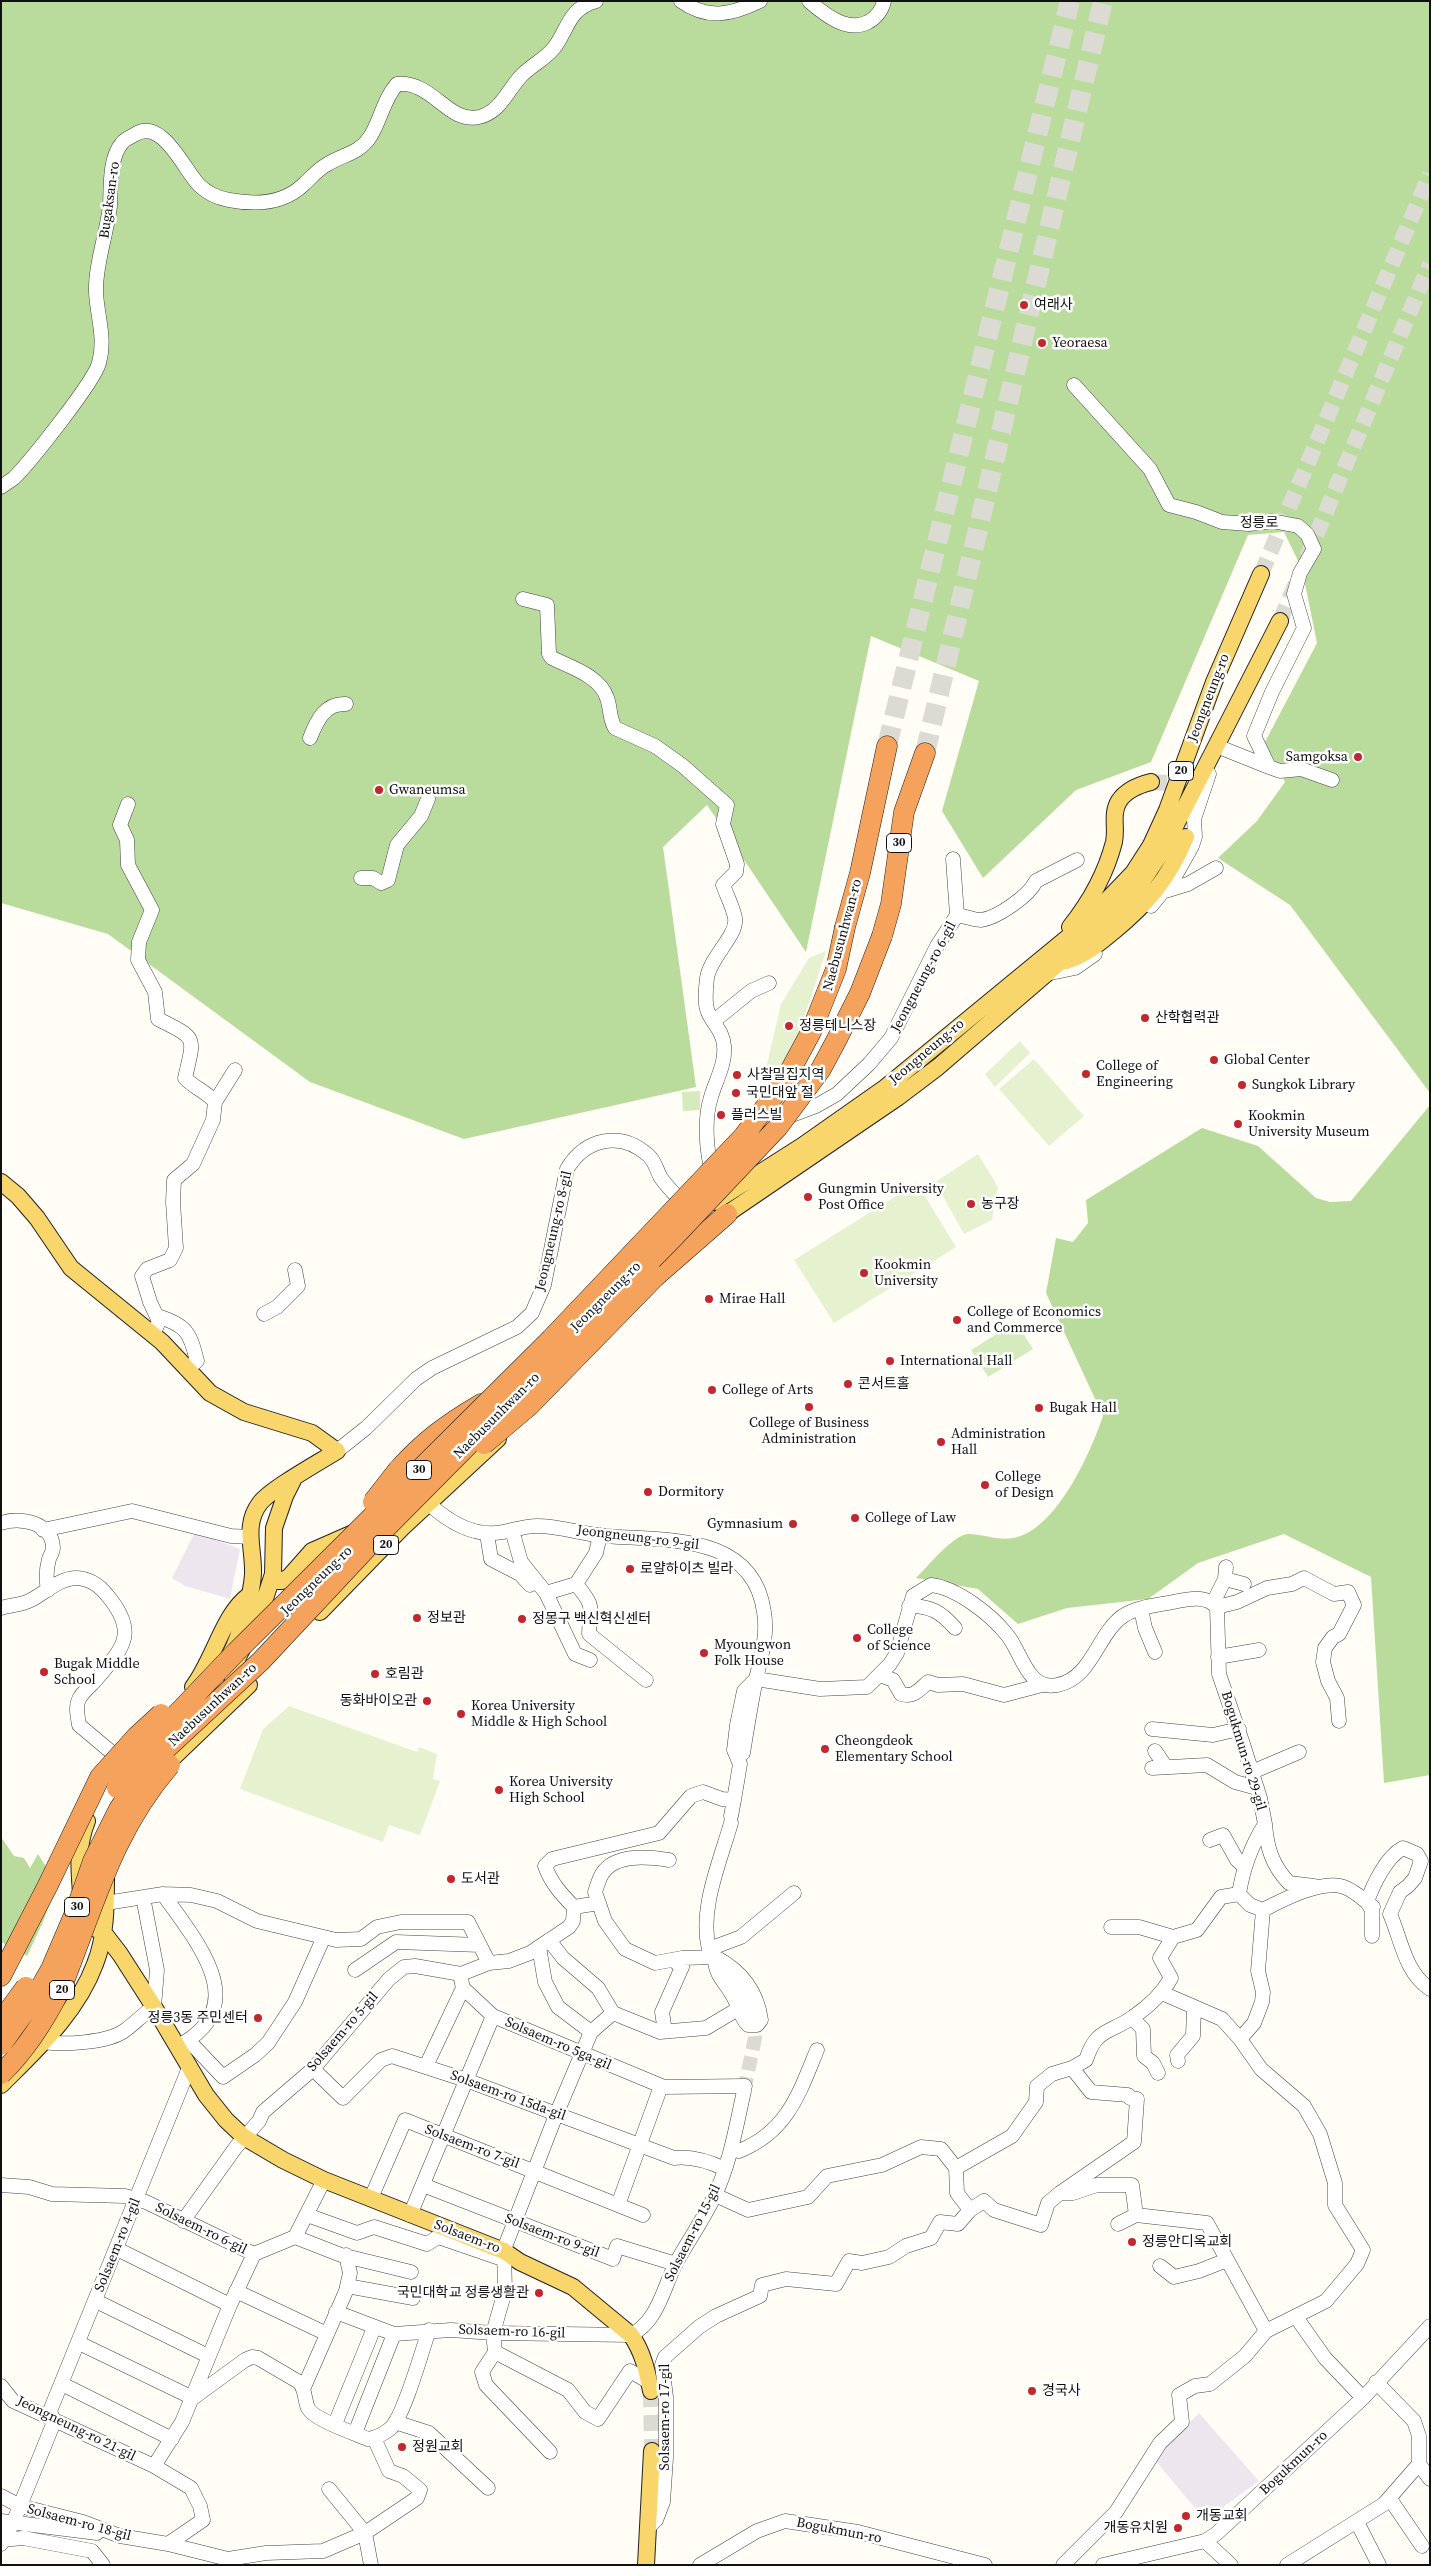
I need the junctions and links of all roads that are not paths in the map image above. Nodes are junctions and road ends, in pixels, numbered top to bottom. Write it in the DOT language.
graph roads {
  1 [pos="596,1"];
  2 [pos="681,1"];
  3 [pos="760,1"];
  4 [pos="809,1"];
  5 [pos="884,1"];
  6 [pos="1074,385"];
  7 [pos="1,486"];
  8 [pos="1261,574"];
  9 [pos="523,599"];
  10 [pos="1280,621"];
  11 [pos="1252,674"];
  12 [pos="346,704"];
  13 [pos="310,738"];
  14 [pos="887,746"];
  15 [pos="1219,746"];
  16 [pos="925,753"];
  17 [pos="1269,767"];
  18 [pos="1332,780"];
  19 [pos="1151,782"];
  20 [pos="428,799"];
  21 [pos="128,804"];
  22 [pos="1186,838"];
  23 [pos="953,858"];
  24 [pos="1077,860"];
  25 [pos="1216,868"];
  26 [pos="361,878"];
  27 [pos="1165,891"];
  28 [pos="957,915"];
  29 [pos="1062,942"];
  30 [pos="1059,963"];
  31 [pos="1046,974"];
  32 [pos="1018,978"];
  33 [pos="770,983"];
  34 [pos="714,1021"];
  35 [pos="968,1041"];
  36 [pos="235,1070"];
  37 [pos="215,1102"];
  38 [pos="1,1182"];
  39 [pos="716,1184"];
  40 [pos="727,1214"];
  41 [pos="694,1216"];
  42 [pos="296,1270"];
  43 [pos="600,1303"];
  44 [pos="622,1304"];
  45 [pos="264,1314"];
  46 [pos="157,1316"];
  47 [pos="153,1335"];
  48 [pos="586,1355"];
  49 [pos="186,1370"];
  50 [pos="554,1386"];
  51 [pos="337,1451"];
  52 [pos="427,1494"];
  53 [pos="278,1496"];
  54 [pos="385,1516"];
  55 [pos="1,1523"];
  56 [pos="43,1530"];
  57 [pos="512,1530"];
  58 [pos="486,1534"];
  59 [pos="600,1535"];
  60 [pos="250,1537"];
  61 [pos="334,1556"];
  62 [pos="281,1575"];
  63 [pos="576,1584"];
  64 [pos="1244,1584"];
  65 [pos="48,1590"];
  66 [pos="544,1600"];
  67 [pos="1215,1605"];
  68 [pos="909,1606"];
  69 [pos="251,1607"];
  70 [pos="1,1608"];
  71 [pos="1141,1609"];
  72 [pos="955,1628"];
  73 [pos="1259,1650"];
  74 [pos="1155,1652"];
  75 [pos="237,1654"];
  76 [pos="1218,1657"];
  77 [pos="590,1660"];
  78 [pos="261,1661"];
  79 [pos="219,1674"];
  80 [pos="880,1675"];
  81 [pos="756,1679"];
  82 [pos="646,1680"];
  83 [pos="1042,1685"];
  84 [pos="231,1700"];
  85 [pos="175,1710"];
  86 [pos="1339,1721"];
  87 [pos="1152,1729"];
  88 [pos="1239,1729"];
  89 [pos="1155,1751"];
  90 [pos="1299,1752"];
  91 [pos="124,1762"];
  92 [pos="1166,1767"];
  93 [pos="1152,1768"];
  94 [pos="1252,1772"];
  95 [pos="1257,1788"];
  96 [pos="734,1800"];
  97 [pos="1264,1824"];
  98 [pos="1210,1840"];
  99 [pos="669,1860"];
  100 [pos="1245,1867"];
  101 [pos="1323,1887"];
  102 [pos="794,1893"];
  103 [pos="163,1894"];
  104 [pos="1239,1894"];
  105 [pos="143,1897"];
  106 [pos="1367,1902"];
  107 [pos="106,1903"];
  108 [pos="599,1903"];
  109 [pos="574,1907"];
  110 [pos="1263,1910"];
  111 [pos="1393,1921"];
  112 [pos="84,1922"];
  113 [pos="1111,1927"];
  114 [pos="102,1932"];
  115 [pos="1372,1936"];
  116 [pos="1173,1937"];
  117 [pos="323,1939"];
  118 [pos="544,1944"];
  119 [pos="480,1945"];
  120 [pos="712,1953"];
  121 [pos="673,1960"];
  122 [pos="490,1964"];
  123 [pos="355,1970"];
  124 [pos="1,1976"];
  125 [pos="462,1981"];
  126 [pos="1430,1989"];
  127 [pos="1162,1993"];
  128 [pos="154,2007"];
  129 [pos="1194,2008"];
  130 [pos="738,2009"];
  131 [pos="613,2012"];
  132 [pos="493,2016"];
  133 [pos="1132,2018"];
  134 [pos="753,2020"];
  135 [pos="1,2021"];
  136 [pos="591,2032"];
  137 [pos="660,2032"];
  138 [pos="1240,2039"];
  139 [pos="43,2042"];
  140 [pos="183,2043"];
  141 [pos="1,2045"];
  142 [pos="817,2050"];
  143 [pos="1,2055"];
  144 [pos="582,2055"];
  145 [pos="1178,2061"];
  146 [pos="426,2066"];
  147 [pos="189,2068"];
  148 [pos="1072,2068"];
  149 [pos="313,2069"];
  150 [pos="1158,2073"];
  151 [pos="1,2074"];
  152 [pos="466,2080"];
  153 [pos="1,2085"];
  154 [pos="661,2086"];
  155 [pos="744,2090"];
  156 [pos="556,2114"];
  157 [pos="444,2136"];
  158 [pos="244,2137"];
  159 [pos="638,2145"];
  160 [pos="739,2151"];
  161 [pos="956,2168"];
  162 [pos="725,2169"];
  163 [pos="535,2171"];
  164 [pos="324,2180"];
  165 [pos="422,2185"];
  166 [pos="1,2186"];
  167 [pos="1060,2193"];
  168 [pos="715,2195"];
  169 [pos="371,2198"];
  170 [pos="136,2199"];
  171 [pos="618,2205"];
  172 [pos="970,2210"];
  173 [pos="410,2214"];
  174 [pos="307,2215"];
  175 [pos="643,2215"];
  176 [pos="1136,2215"];
  177 [pos="183,2221"];
  178 [pos="515,2222"];
  179 [pos="1118,2224"];
  180 [pos="295,2237"];
  181 [pos="117,2250"];
  182 [pos="254,2254"];
  183 [pos="346,2255"];
  184 [pos="504,2255"];
  185 [pos="1227,2260"];
  186 [pos="676,2264"];
  187 [pos="1160,2266"];
  188 [pos="412,2272"];
  189 [pos="347,2286"];
  190 [pos="236,2291"];
  191 [pos="414,2298"];
  192 [pos="96,2301"];
  193 [pos="230,2305"];
  194 [pos="336,2312"];
  195 [pos="1296,2318"];
  196 [pos="1430,2326"];
  197 [pos="374,2328"];
  198 [pos="429,2330"];
  199 [pos="1266,2331"];
  200 [pos="493,2333"];
  201 [pos="327,2334"];
  202 [pos="394,2334"];
  203 [pos="631,2335"];
  204 [pos="82,2344"];
  205 [pos="495,2352"];
  206 [pos="208,2356"];
  207 [pos="1376,2382"];
  208 [pos="64,2385"];
  209 [pos="1,2386"];
  210 [pos="304,2387"];
  211 [pos="650,2387"];
  212 [pos="193,2398"];
  213 [pos="1363,2398"];
  214 [pos="54,2422"];
  215 [pos="394,2422"];
  216 [pos="335,2424"];
  217 [pos="355,2433"];
  218 [pos="374,2438"];
  219 [pos="172,2439"];
  220 [pos="652,2451"];
  221 [pos="550,2452"];
  222 [pos="1419,2464"];
  223 [pos="154,2466"];
  224 [pos="1430,2479"];
  225 [pos="488,2488"];
  226 [pos="328,2489"];
  227 [pos="1,2496"];
  228 [pos="1390,2499"];
  229 [pos="20,2506"];
  230 [pos="7,2522"];
  231 [pos="1357,2522"];
  232 [pos="648,2528"];
  233 [pos="365,2534"];
  234 [pos="120,2536"];
  235 [pos="2,2541"];
  236 [pos="1205,2541"];
  237 [pos="168,2544"];
  238 [pos="1422,2546"];
  239 [pos="371,2563"];
  240 [pos="103,2565"];
  241 [pos="646,2565"];
  242 [pos="700,2565"];
  243 [pos="985,2565"];
  244 [pos="1063,2565"];
  245 [pos="1103,2565"];
  246 [pos="1231,2565"];
  247 [pos="1287,2565"];
  248 [pos="1379,2565"];
  1 -- 7 [label="street, Bugaksan-ro"];
  2 -- 3 [label="street"];
  4 -- 5 [label="street"];
  6 -- 17 [label="street, 정릉로"];
  8 -- 29 [label="main road, Jeongneung-ro / 20"];
  9 -- 34 [label="street"];
  10 -- 11 [label="main road, Jeongneung-ro / 20"];
  11 -- 15 [label="street, Jeongneung-ro"];
  11 -- 30 [label="main road, Jeongneung-ro / 20"];
  12 -- 13 [label="street"];
  14 -- 61 [label="highway, Naebusunhwan-ro / 30, bridge"];
  15 -- 17 [label="street"];
  15 -- 27 [label="street, Jeongneung-ro"];
  16 -- 52 [label="highway, Naebusunhwan-ro / 30, bridge"];
  17 -- 18 [label="street"];
  19 -- 29 [label="main road"];
  20 -- 26 [label="street"];
  21 -- 37 [label="street"];
  22 -- 30 [label="main road"];
  23 -- 28 [label="street, Jeongneung-ro 6-gil"];
  24 -- 28 [label="street, Jeongneung-ro 6-gil"];
  25 -- 27 [label="street, Jeongneung-ro"];
  27 -- 31 [label="street, Jeongneung-ro"];
  28 -- 39 [label="street, Jeongneung-ro 6-gil"];
  29 -- 32 [label="main road, Jeongneung-ro / 20"];
  30 -- 31 [label="main road, Jeongneung-ro / 20"];
  31 -- 35 [label="main road, Jeongneung-ro / 20"];
  32 -- 35 [label="main road"];
  32 -- 41 [label="main road, Jeongneung-ro / 20"];
  33 -- 34 [label="street"];
  34 -- 39 [label="street"];
  35 -- 40 [label="main road, Jeongneung-ro / 20"];
  36 -- 37 [label="street"];
  37 -- 46 [label="street"];
  38 -- 47 [label="main road"];
  39 -- 41 [label="street, Jeongneung-ro 6-gil"];
  40 -- 44 [label="main road, Jeongneung-ro / 20"];
  40 -- 48 [label="main road, Jeongneung-ro"];
  40 -- 52 [label="highway, bridge"];
  41 -- 43 [label="main road, Jeongneung-ro / 20"];
  41 -- 51 [label="street, Jeongneung-ro 8-gil"];
  42 -- 45 [label="street"];
  43 -- 52 [label="street"];
  43 -- 54 [label="main road, Jeongneung-ro / 20"];
  43 -- 61 [label="highway, bridge"];
  44 -- 48 [label="main road, Jeongneung-ro / 20"];
  44 -- 50 [label="main road, Jeongneung-ro"];
  46 -- 47 [label="street"];
  46 -- 49 [label="street"];
  47 -- 49 [label="main road"];
  48 -- 50 [label="main road, Jeongneung-ro / 20"];
  49 -- 51 [label="main road"];
  50 -- 52 [label="main road, Jeongneung-ro / 20"];
  51 -- 53 [label="main road"];
  52 -- 54 [label="street"];
  52 -- 58 [label="street, Jeongneung-ro 9-gil"];
  52 -- 78 [label="highway, Naebusunhwan-ro / 30, bridge"];
  52 -- 84 [label="main road, Jeongneung-ro / 20"];
  53 -- 60 [label="main road"];
  53 -- 62 [label="main road"];
  54 -- 62 [label="main road"];
  54 -- 69 [label="main road"];
  54 -- 75 [label="main road, Jeongneung-ro / 20"];
  55 -- 56 [label="street"];
  56 -- 60 [label="street"];
  56 -- 65 [label="street"];
  57 -- 58 [label="street, Jeongneung-ro 9-gil"];
  57 -- 59 [label="street, Jeongneung-ro 9-gil"];
  57 -- 66 [label="street"];
  58 -- 66 [label="street"];
  59 -- 63 [label="street"];
  59 -- 81 [label="street, Jeongneung-ro 9-gil"];
  60 -- 69 [label="main road"];
  61 -- 75 [label="highway, Naebusunhwan-ro / 30, bridge"];
  62 -- 69 [label="main road"];
  63 -- 66 [label="street"];
  63 -- 82 [label="street"];
  64 -- 67 [label="street"];
  65 -- 70 [label="street"];
  65 -- 91 [label="street"];
  66 -- 77 [label="street"];
  67 -- 71 [label="street"];
  67 -- 76 [label="street, Bogukmun-ro 29-gil"];
  67 -- 86 [label="street"];
  68 -- 72 [label="street"];
  68 -- 80 [label="street"];
  68 -- 83 [label="street"];
  69 -- 75 [label="main road"];
  69 -- 79 [label="main road"];
  69 -- 85 [label="main road"];
  71 -- 74 [label="street"];
  71 -- 83 [label="street"];
  73 -- 76 [label="street"];
  75 -- 79 [label="main road, Jeongneung-ro / 20"];
  75 -- 84 [label="main road"];
  75 -- 124 [label="highway, bridge"];
  75 -- 135 [label="highway, Naebusunhwan-ro / 30, bridge"];
  76 -- 88 [label="street, Bogukmun-ro 29-gil"];
  78 -- 141 [label="highway, Naebusunhwan-ro / 30, bridge"];
  78 -- 151 [label="highway, bridge"];
  79 -- 84 [label="main road"];
  79 -- 85 [label="main road, Jeongneung-ro / 20"];
  80 -- 81 [label="street"];
  80 -- 83 [label="street"];
  81 -- 96 [label="street, Jeongneung-ro 9-gil"];
  84 -- 107 [label="main road, Jeongneung-ro / 20"];
  85 -- 91 [label="main road, Jeongneung-ro / 20"];
  87 -- 88 [label="street"];
  88 -- 94 [label="street, Bogukmun-ro 29-gil"];
  89 -- 92 [label="street"];
  90 -- 94 [label="street"];
  91 -- 112 [label="main road, Jeongneung-ro / 20"];
  92 -- 93 [label="street"];
  92 -- 95 [label="street"];
  94 -- 95 [label="street, Bogukmun-ro 29-gil"];
  95 -- 97 [label="street, Bogukmun-ro 29-gil"];
  96 -- 109 [label="street"];
  96 -- 120 [label="street"];
  97 -- 100 [label="street, Bogukmun-ro 29-gil"];
  97 -- 101 [label="street"];
  98 -- 100 [label="street"];
  99 -- 108 [label="street"];
  100 -- 104 [label="street, Bogukmun-ro 29-gil"];
  101 -- 106 [label="street"];
  101 -- 110 [label="street"];
  102 -- 120 [label="street"];
  103 -- 105 [label="street"];
  103 -- 117 [label="street"];
  103 -- 140 [label="street"];
  104 -- 110 [label="street"];
  104 -- 116 [label="street"];
  105 -- 107 [label="street"];
  105 -- 128 [label="street"];
  106 -- 111 [label="street"];
  106 -- 111 [label="street"];
  106 -- 115 [label="street"];
  107 -- 114 [label="main road, Jeongneung-ro / 20"];
  108 -- 109 [label="street"];
  108 -- 121 [label="street"];
  109 -- 118 [label="street, Solsaem-ro 5-gil"];
  110 -- 138 [label="street"];
  111 -- 126 [label="street"];
  112 -- 114 [label="main road, Solsaem-ro"];
  112 -- 143 [label="main road, Jeongneung-ro / 20"];
  113 -- 116 [label="street"];
  114 -- 128 [label="main road, Solsaem-ro"];
  114 -- 139 [label="main road, Jeongneung-ro / 20"];
  116 -- 127 [label="street"];
  117 -- 119 [label="street"];
  117 -- 140 [label="street"];
  118 -- 122 [label="street, Solsaem-ro 5-gil"];
  118 -- 131 [label="street"];
  118 -- 136 [label="street"];
  119 -- 122 [label="street"];
  119 -- 123 [label="street"];
  120 -- 121 [label="street"];
  120 -- 130 [label="street"];
  120 -- 130 [label="street"];
  120 -- 134 [label="street"];
  121 -- 137 [label="street"];
  122 -- 125 [label="street, Solsaem-ro 5-gil"];
  125 -- 132 [label="street, Solsaem-ro 5ga-gil"];
  125 -- 146 [label="street"];
  125 -- 149 [label="street, Solsaem-ro 5-gil"];
  127 -- 129 [label="street"];
  127 -- 133 [label="street"];
  128 -- 139 [label="street"];
  128 -- 140 [label="main road, Solsaem-ro"];
  129 -- 138 [label="street"];
  129 -- 145 [label="street"];
  130 -- 137 [label="street"];
  131 -- 136 [label="street"];
  131 -- 137 [label="street"];
  132 -- 144 [label="street, Solsaem-ro 5ga-gil"];
  132 -- 152 [label="street"];
  133 -- 148 [label="street"];
  133 -- 150 [label="street"];
  136 -- 144 [label="street"];
  138 -- 195 [label="street"];
  139 -- 153 [label="main road, Jeongneung-ro / 20"];
  140 -- 147 [label="main road, Solsaem-ro"];
  142 -- 160 [label="street"];
  144 -- 154 [label="street, Solsaem-ro 5ga-gil"];
  144 -- 156 [label="street"];
  146 -- 149 [label="street, Solsaem-ro 15da-gil"];
  146 -- 152 [label="street, Solsaem-ro 15da-gil"];
  147 -- 158 [label="main road, Solsaem-ro"];
  147 -- 170 [label="street, Solsaem-ro 4-gil"];
  148 -- 161 [label="street"];
  148 -- 167 [label="street"];
  149 -- 158 [label="street, Solsaem-ro 5-gil"];
  152 -- 156 [label="street, Solsaem-ro 15da-gil"];
  152 -- 157 [label="street"];
  154 -- 155 [label="street, Solsaem-ro 5ga-gil"];
  154 -- 159 [label="street"];
  155 -- 160 [label="street"];
  155 -- 162 [label="street, Solsaem-ro 15-gil"];
  156 -- 159 [label="street, Solsaem-ro 15da-gil"];
  156 -- 163 [label="street"];
  157 -- 163 [label="street, Solsaem-ro 7-gil"];
  157 -- 165 [label="street"];
  157 -- 169 [label="street, Solsaem-ro 7-gil"];
  158 -- 164 [label="main road, Solsaem-ro"];
  158 -- 177 [label="street"];
  159 -- 162 [label="street, Solsaem-ro 15da-gil"];
  159 -- 171 [label="street"];
  160 -- 162 [label="street"];
  161 -- 168 [label="street"];
  161 -- 172 [label="street"];
  162 -- 168 [label="street, Solsaem-ro 15-gil"];
  163 -- 171 [label="street, Solsaem-ro 7-gil"];
  163 -- 178 [label="street"];
  164 -- 169 [label="main road, Solsaem-ro"];
  164 -- 174 [label="street"];
  165 -- 173 [label="street"];
  165 -- 178 [label="street, Solsaem-ro 9-gil"];
  166 -- 170 [label="street, Solsaem-ro 6-gil"];
  167 -- 172 [label="street, Solsaem-ro 17-gil"];
  167 -- 176 [label="street"];
  168 -- 186 [label="street, Solsaem-ro 15-gil"];
  169 -- 173 [label="main road, Solsaem-ro"];
  170 -- 177 [label="street, Solsaem-ro 6-gil"];
  170 -- 181 [label="street, Solsaem-ro 4-gil"];
  171 -- 175 [label="street, Solsaem-ro 7-gil"];
  172 -- 232 [label="street, Solsaem-ro 17-gil"];
  173 -- 184 [label="main road, Solsaem-ro"];
  174 -- 180 [label="street"];
  174 -- 184 [label="street"];
  176 -- 179 [label="street"];
  176 -- 185 [label="street"];
  177 -- 182 [label="street, Solsaem-ro 6-gil"];
  178 -- 184 [label="street"];
  178 -- 186 [label="street, Solsaem-ro 9-gil"];
  180 -- 182 [label="street, Solsaem-ro 6-gil"];
  180 -- 183 [label="street"];
  181 -- 192 [label="street, Solsaem-ro 4-gil"];
  181 -- 193 [label="street"];
  182 -- 190 [label="street, Solsaem-ro 6-gil"];
  183 -- 188 [label="street"];
  183 -- 189 [label="street"];
  184 -- 200 [label="street"];
  184 -- 203 [label="main road, Solsaem-ro"];
  185 -- 187 [label="street"];
  185 -- 199 [label="street"];
  186 -- 203 [label="street, Solsaem-ro 15-gil"];
  189 -- 191 [label="street"];
  189 -- 194 [label="street"];
  190 -- 193 [label="street, Solsaem-ro 6-gil"];
  190 -- 201 [label="street"];
  192 -- 206 [label="street"];
  192 -- 214 [label="street, Solsaem-ro 4-gil"];
  193 -- 206 [label="street, Solsaem-ro 6-gil"];
  194 -- 197 [label="street, Solsaem-ro 16-gil"];
  194 -- 201 [label="street"];
  195 -- 199 [label="street"];
  195 -- 213 [label="street"];
  196 -- 207 [label="street, Bogukmun-ro"];
  197 -- 202 [label="street, Solsaem-ro 16-gil"];
  197 -- 216 [label="street"];
  198 -- 200 [label="street, Solsaem-ro 16-gil"];
  198 -- 202 [label="street, Solsaem-ro 16-gil"];
  198 -- 215 [label="street"];
  199 -- 244 [label="street"];
  200 -- 203 [label="street, Solsaem-ro 16-gil"];
  200 -- 205 [label="street"];
  201 -- 210 [label="street"];
  202 -- 217 [label="street"];
  203 -- 211 [label="main road, Solsaem-ro"];
  204 -- 212 [label="street"];
  205 -- 211 [label="street, Solsaem-ro"];
  205 -- 221 [label="street"];
  206 -- 212 [label="street, Solsaem-ro 6-gil"];
  207 -- 213 [label="street, Bogukmun-ro"];
  207 -- 222 [label="street"];
  208 -- 219 [label="street"];
  209 -- 214 [label="street, Jeongneung-ro 21-gil"];
  210 -- 212 [label="street"];
  210 -- 216 [label="street"];
  212 -- 219 [label="street, Solsaem-ro 6-gil"];
  213 -- 236 [label="street, Bogukmun-ro"];
  214 -- 223 [label="street, Jeongneung-ro 21-gil"];
  214 -- 229 [label="street, Solsaem-ro 4-gil"];
  215 -- 218 [label="street"];
  215 -- 225 [label="street"];
  216 -- 217 [label="street"];
  217 -- 218 [label="street"];
  218 -- 233 [label="street, Solsaem-ro 18-gil"];
  219 -- 223 [label="street, Solsaem-ro 6-gil"];
  220 -- 232 [label="main road"];
  222 -- 224 [label="street"];
  222 -- 228 [label="street"];
  223 -- 237 [label="street"];
  226 -- 233 [label="street"];
  227 -- 229 [label="street, Solsaem-ro 18-gil"];
  228 -- 231 [label="street"];
  228 -- 238 [label="street"];
  229 -- 230 [label="street, Solsaem-ro 4-gil"];
  229 -- 234 [label="street, Solsaem-ro 18-gil"];
  230 -- 234 [label="street"];
  230 -- 235 [label="street, Solsaem-ro 4-gil"];
  231 -- 247 [label="street"];
  231 -- 248 [label="street"];
  232 -- 241 [label="main road"];
  233 -- 237 [label="street, Solsaem-ro 18-gil"];
  233 -- 239 [label="street"];
  234 -- 237 [label="street, Solsaem-ro 18-gil"];
  235 -- 240 [label="street"];
  236 -- 245 [label="street, Bogukmun-ro"];
  236 -- 246 [label="street"];
  242 -- 243 [label="street, Bogukmun-ro"];
}
